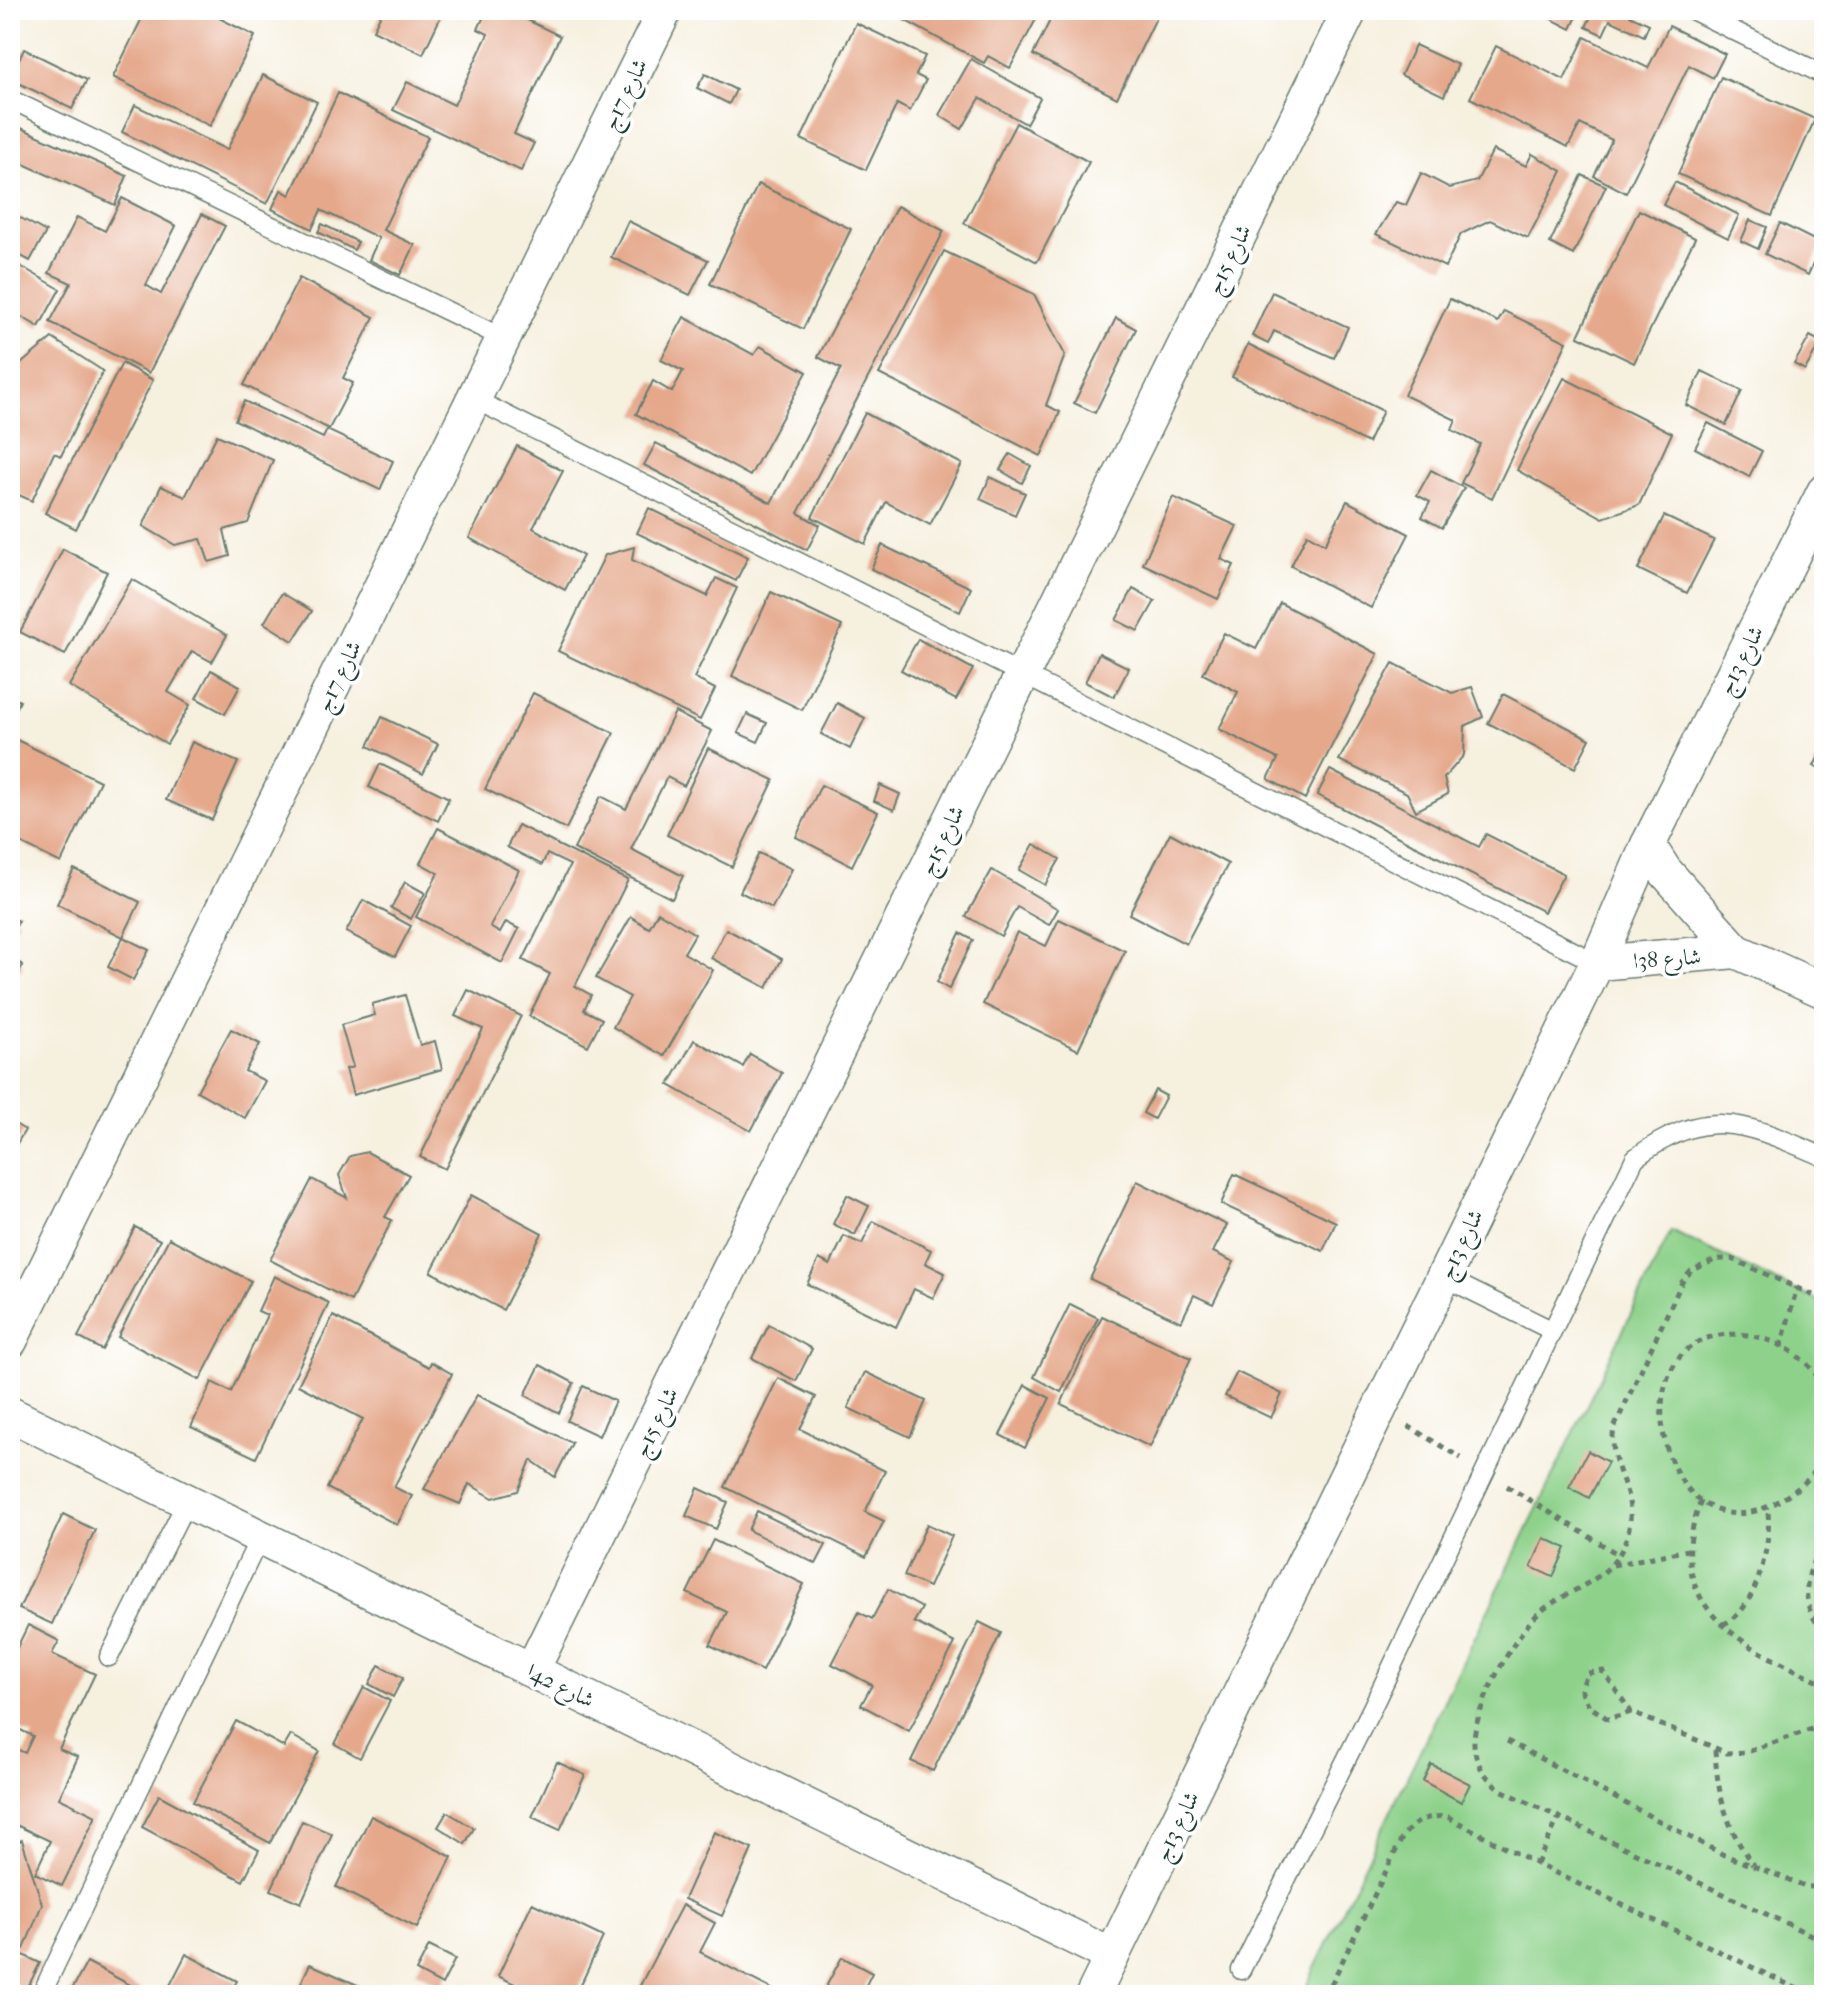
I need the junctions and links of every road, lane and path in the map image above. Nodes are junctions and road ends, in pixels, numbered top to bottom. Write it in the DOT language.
graph roads {
  1 [pos="665,10"];
  2 [pos="1350,10"];
  3 [pos="1692,10"];
  4 [pos="1824,75"];
  5 [pos="10,99"];
  6 [pos="503,338"];
  7 [pos="474,399"];
  8 [pos="1824,492"];
  9 [pos="1024,673"];
  10 [pos="1648,845"];
  11 [pos="1736,951"];
  12 [pos="1597,963"];
  13 [pos="1824,991"];
  14 [pos="1824,1157"];
  15 [pos="1444,1277"];
  16 [pos="1797,1287"];
  17 [pos="1824,1300"];
  18 [pos="1551,1330"];
  19 [pos="10,1341"];
  20 [pos="1781,1347"];
  21 [pos="1824,1388"];
  22 [pos="10,1414"];
  23 [pos="1824,1460"];
  24 [pos="1701,1500"];
  25 [pos="187,1501"];
  26 [pos="1767,1507"];
  27 [pos="260,1537"];
  28 [pos="1824,1537"];
  29 [pos="1688,1550"];
  30 [pos="1612,1565"];
  31 [pos="1722,1624"];
  32 [pos="1824,1631"];
  33 [pos="109,1657"];
  34 [pos="532,1670"];
  35 [pos="1824,1683"];
  36 [pos="1631,1712"];
  37 [pos="1824,1725"];
  38 [pos="1507,1741"];
  39 [pos="1715,1750"];
  40 [pos="1558,1819"];
  41 [pos="1537,1864"];
  42 [pos="1754,1866"];
  43 [pos="1824,1886"];
  44 [pos="1824,1941"];
  45 [pos="1112,1956"];
  46 [pos="1241,1970"];
  47 [pos="41,1995"];
  48 [pos="1093,1995"];
  49 [pos="1326,1995"];
  50 [pos="1810,1995"];
  1 -- 6 [label="street, شارع 17ج"];
  2 -- 9 [label="street, شارع 15ج"];
  3 -- 4 [label="lane"];
  5 -- 6 [label="lane"];
  6 -- 7 [label="street, شارع 17ج"];
  7 -- 9 [label="lane"];
  7 -- 19 [label="street, شارع 17ج"];
  8 -- 10 [label="street, شارع 13ج"];
  9 -- 12 [label="lane"];
  9 -- 34 [label="street, شارع 15ج"];
  10 -- 11 [label="street, شارع 38ا"];
  10 -- 12 [label="street, شارع 13ج"];
  11 -- 12 [label="street, شارع 38ا"];
  11 -- 13 [label="street, شارع 38ا"];
  12 -- 15 [label="street, شارع 13ج"];
  14 -- 18 [label="lane"];
  15 -- 18 [label="lane"];
  15 -- 45 [label="street, شارع 13ج"];
  16 -- 17 [label="path"];
  16 -- 20 [label="path"];
  16 -- 30 [label="path"];
  18 -- 46 [label="lane"];
  20 -- 21 [label="path"];
  20 -- 24 [label="path"];
  22 -- 25 [label="street, شارع 42ا"];
  23 -- 26 [label="path"];
  24 -- 26 [label="path"];
  24 -- 29 [label="path"];
  25 -- 27 [label="street, شارع 42ا"];
  25 -- 33 [label="lane"];
  26 -- 31 [label="path"];
  27 -- 34 [label="street, شارع 42ا"];
  27 -- 47 [label="lane"];
  28 -- 32 [label="path"];
  29 -- 30 [label="path"];
  29 -- 31 [label="path"];
  30 -- 40 [label="path"];
  31 -- 35 [label="path"];
  34 -- 45 [label="street, شارع 42ا"];
  36 -- 36 [label="path"];
  36 -- 39 [label="path"];
  37 -- 39 [label="path"];
  38 -- 42 [label="path"];
  39 -- 42 [label="path"];
  40 -- 41 [label="path"];
  40 -- 44 [label="path"];
  41 -- 49 [label="path"];
  41 -- 50 [label="path"];
  42 -- 43 [label="path"];
  45 -- 48 [label="street, شارع 13ج"];
}
